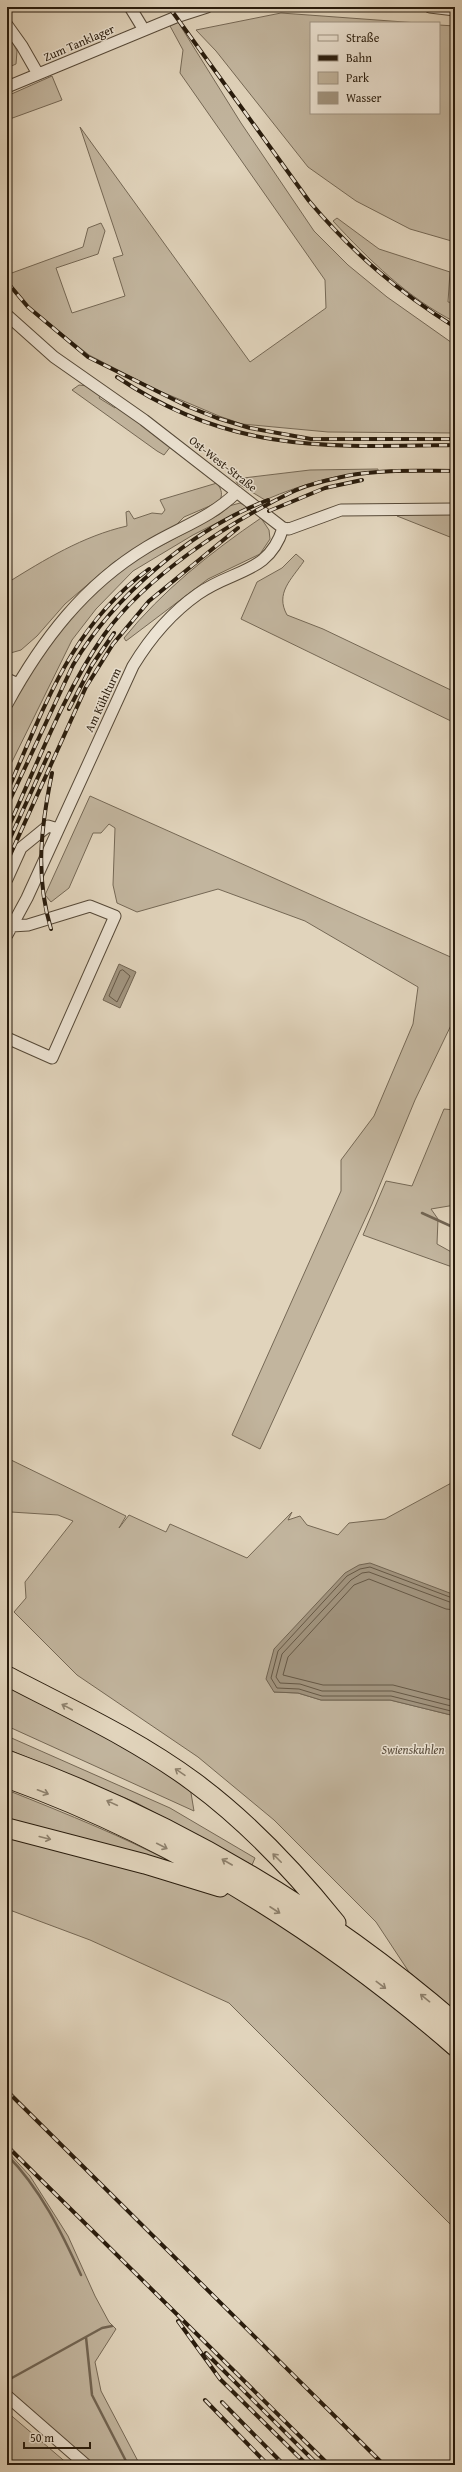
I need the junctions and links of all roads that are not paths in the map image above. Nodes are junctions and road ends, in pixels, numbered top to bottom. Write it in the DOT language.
graph roads {
  1 [pos="130,7"];
  2 [pos="207,7"];
  3 [pos="430,7"];
  4 [pos="455,10"];
  5 [pos="7,25"];
  6 [pos="144,30"];
  7 [pos="38,74"];
  8 [pos="7,87"];
  9 [pos="7,315"];
  10 [pos="237,492"];
  11 [pos="455,509"];
  12 [pos="283,528"];
  13 [pos="7,679"];
  14 [pos="18,684"];
  15 [pos="7,704"];
  16 [pos="58,829"];
  17 [pos="7,879"];
  18 [pos="10,930"];
  19 [pos="7,1038"];
  20 [pos="7,1676"];
  21 [pos="7,1760"];
  22 [pos="7,1778"];
  23 [pos="7,1828"];
  24 [pos="258,1898"];
  25 [pos="349,1939"];
  26 [pos="455,2023"];
  27 [pos="455,2046"];
  28 [pos="7,2396"];
  29 [pos="86,2465"];
  1 -- 6 [label="street"];
  2 -- 6 [label="street, Zum Tanklager"];
  3 -- 4 [label="street"];
  5 -- 7 [label="street"];
  6 -- 7 [label="street, Zum Tanklager"];
  7 -- 8 [label="street, Zum Tanklager"];
  9 -- 10 [label="street, Ost-West-Straße"];
  10 -- 12 [label="street, Ost-West-Straße"];
  10 -- 14 [label="street"];
  11 -- 12 [label="street"];
  12 -- 16 [label="street, Am Kühlturm"];
  13 -- 14 [label="street"];
  14 -- 15 [label="street"];
  16 -- 17 [label="street"];
  16 -- 18 [label="street, Am Kühlturm"];
  18 -- 19 [label="street"];
  25 -- 20 [label="highway, one-way"];
  25 -- 21 [label="highway, one-way"];
  22 -- 24 [label="highway, one-way"];
  23 -- 24 [label="highway, one-way"];
  24 -- 27 [label="highway, one-way"];
  26 -- 25 [label="highway, one-way"];
  28 -- 29 [label="street"];
}
